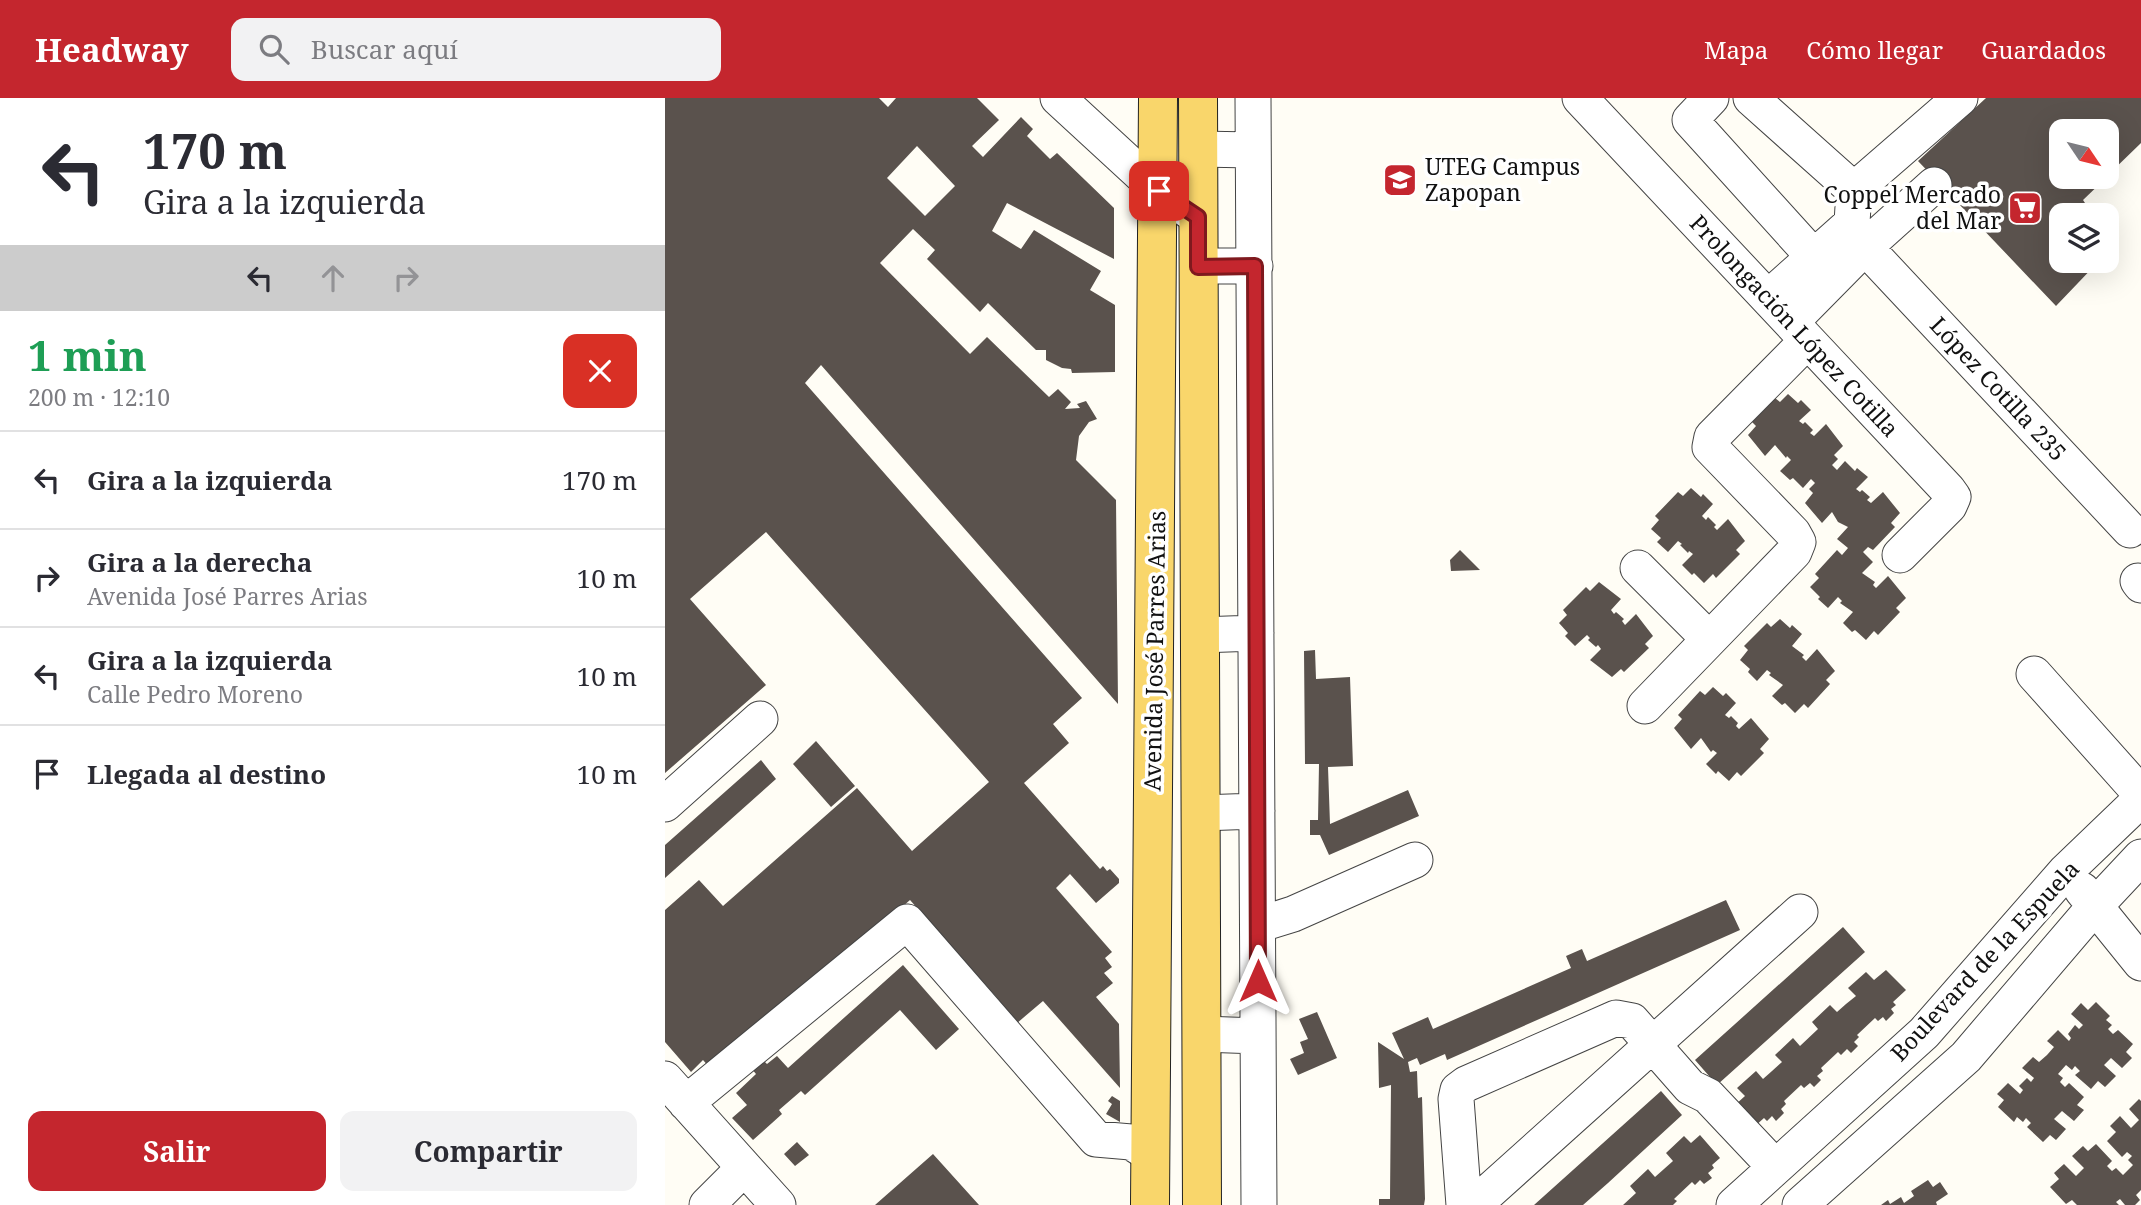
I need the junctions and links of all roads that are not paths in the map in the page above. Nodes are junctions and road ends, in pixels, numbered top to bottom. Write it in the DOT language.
graph roads {
  1 [pos="1058,98"];
  2 [pos="1158,98"];
  3 [pos="1198,98"];
  4 [pos="1253,98"];
  5 [pos="1580,98"];
  6 [pos="1711,98"];
  7 [pos="1751,98"];
  8 [pos="1960,98"];
  9 [pos="1198,149"];
  10 [pos="1252,150"];
  11 [pos="1934,185"];
  12 [pos="1854,190"];
  13 [pos="1159,191"];
  14 [pos="1198,217"];
  15 [pos="1865,247"];
  16 [pos="1813,256"];
  17 [pos="1255,266"];
  18 [pos="1198,267"];
  19 [pos="1789,320"];
  20 [pos="2130,530"];
  21 [pos="1900,555"];
  22 [pos="1638,568"];
  23 [pos="1256,633"];
  24 [pos="1200,635"];
  25 [pos="1709,639"];
  26 [pos="2034,674"];
  27 [pos="1645,706"];
  28 [pos="760,719"];
  29 [pos="2141,797"];
  30 [pos="665,804"];
  31 [pos="1257,811"];
  32 [pos="1201,813"];
  33 [pos="2141,857"];
  34 [pos="1415,860"];
  35 [pos="2066,871"];
  36 [pos="2095,906"];
  37 [pos="1800,912"];
  38 [pos="1258,925"];
  39 [pos="2141,963"];
  40 [pos="1202,1034"];
  41 [pos="1258,1036"];
  42 [pos="1653,1045"];
  43 [pos="676,1091"];
  44 [pos="1150,1154"];
  45 [pos="744,1168"];
  46 [pos="1767,1174"];
  47 [pos="1810,1201"];
  48 [pos="707,1205"];
  49 [pos="778,1205"];
  50 [pos="1150,1205"];
  51 [pos="1202,1205"];
  52 [pos="1259,1205"];
  53 [pos="1464,1205"];
  54 [pos="1474,1205"];
  55 [pos="1734,1205"];
  1 -- 13 [label="street"];
  2 -- 13 [label="main road, Avenida José Parres Arias"];
  3 -- 9 [label="main road, Avenida José Parres Arias"];
  4 -- 10 [label="street"];
  5 -- 19 [label="street, Prolongación López Cotilla"];
  6 -- 16 [label="street"];
  7 -- 12 [label="street"];
  8 -- 12 [label="street"];
  9 -- 10 [label="street"];
  9 -- 14 [label="main road, Avenida José Parres Arias"];
  10 -- 17 [label="street"];
  11 -- 15 [label="street"];
  12 -- 16 [label="street"];
  13 -- 14 [label="street"];
  13 -- 44 [label="main road, Avenida José Parres Arias"];
  14 -- 18 [label="main road, Avenida José Parres Arias"];
  15 -- 19 [label="street"];
  15 -- 20 [label="street, López Cotilla 235"];
  16 -- 19 [label="street"];
  17 -- 18 [label="street"];
  17 -- 23 [label="street"];
  18 -- 24 [label="main road, Avenida José Parres Arias"];
  19 -- 21 [label="street, Prolongación López Cotilla"];
  19 -- 25 [label="street"];
  22 -- 25 [label="street"];
  23 -- 24 [label="street"];
  23 -- 31 [label="street"];
  24 -- 32 [label="main road, Avenida José Parres Arias"];
  25 -- 27 [label="street"];
  26 -- 29 [label="street"];
  28 -- 30 [label="street"];
  29 -- 35 [label="street, Boulevard de la Espuela"];
  31 -- 32 [label="street"];
  31 -- 38 [label="street"];
  32 -- 40 [label="main road, Avenida José Parres Arias"];
  33 -- 36 [label="street, Boulevard de la Espuela"];
  34 -- 38 [label="street"];
  35 -- 36 [label="street"];
  35 -- 46 [label="street, Boulevard de la Espuela"];
  36 -- 39 [label="street"];
  36 -- 47 [label="street, Boulevard de la Espuela"];
  37 -- 42 [label="street"];
  38 -- 41 [label="street"];
  40 -- 41 [label="street"];
  40 -- 51 [label="main road, Avenida José Parres Arias"];
  41 -- 52 [label="street"];
  42 -- 46 [label="street"];
  42 -- 53 [label="street"];
  42 -- 54 [label="street"];
  43 -- 44 [label="street"];
  43 -- 45 [label="street"];
  44 -- 50 [label="main road, Avenida José Parres Arias"];
  45 -- 48 [label="street"];
  45 -- 49 [label="street"];
  46 -- 55 [label="street, Boulevard de la Espuela"];
}
